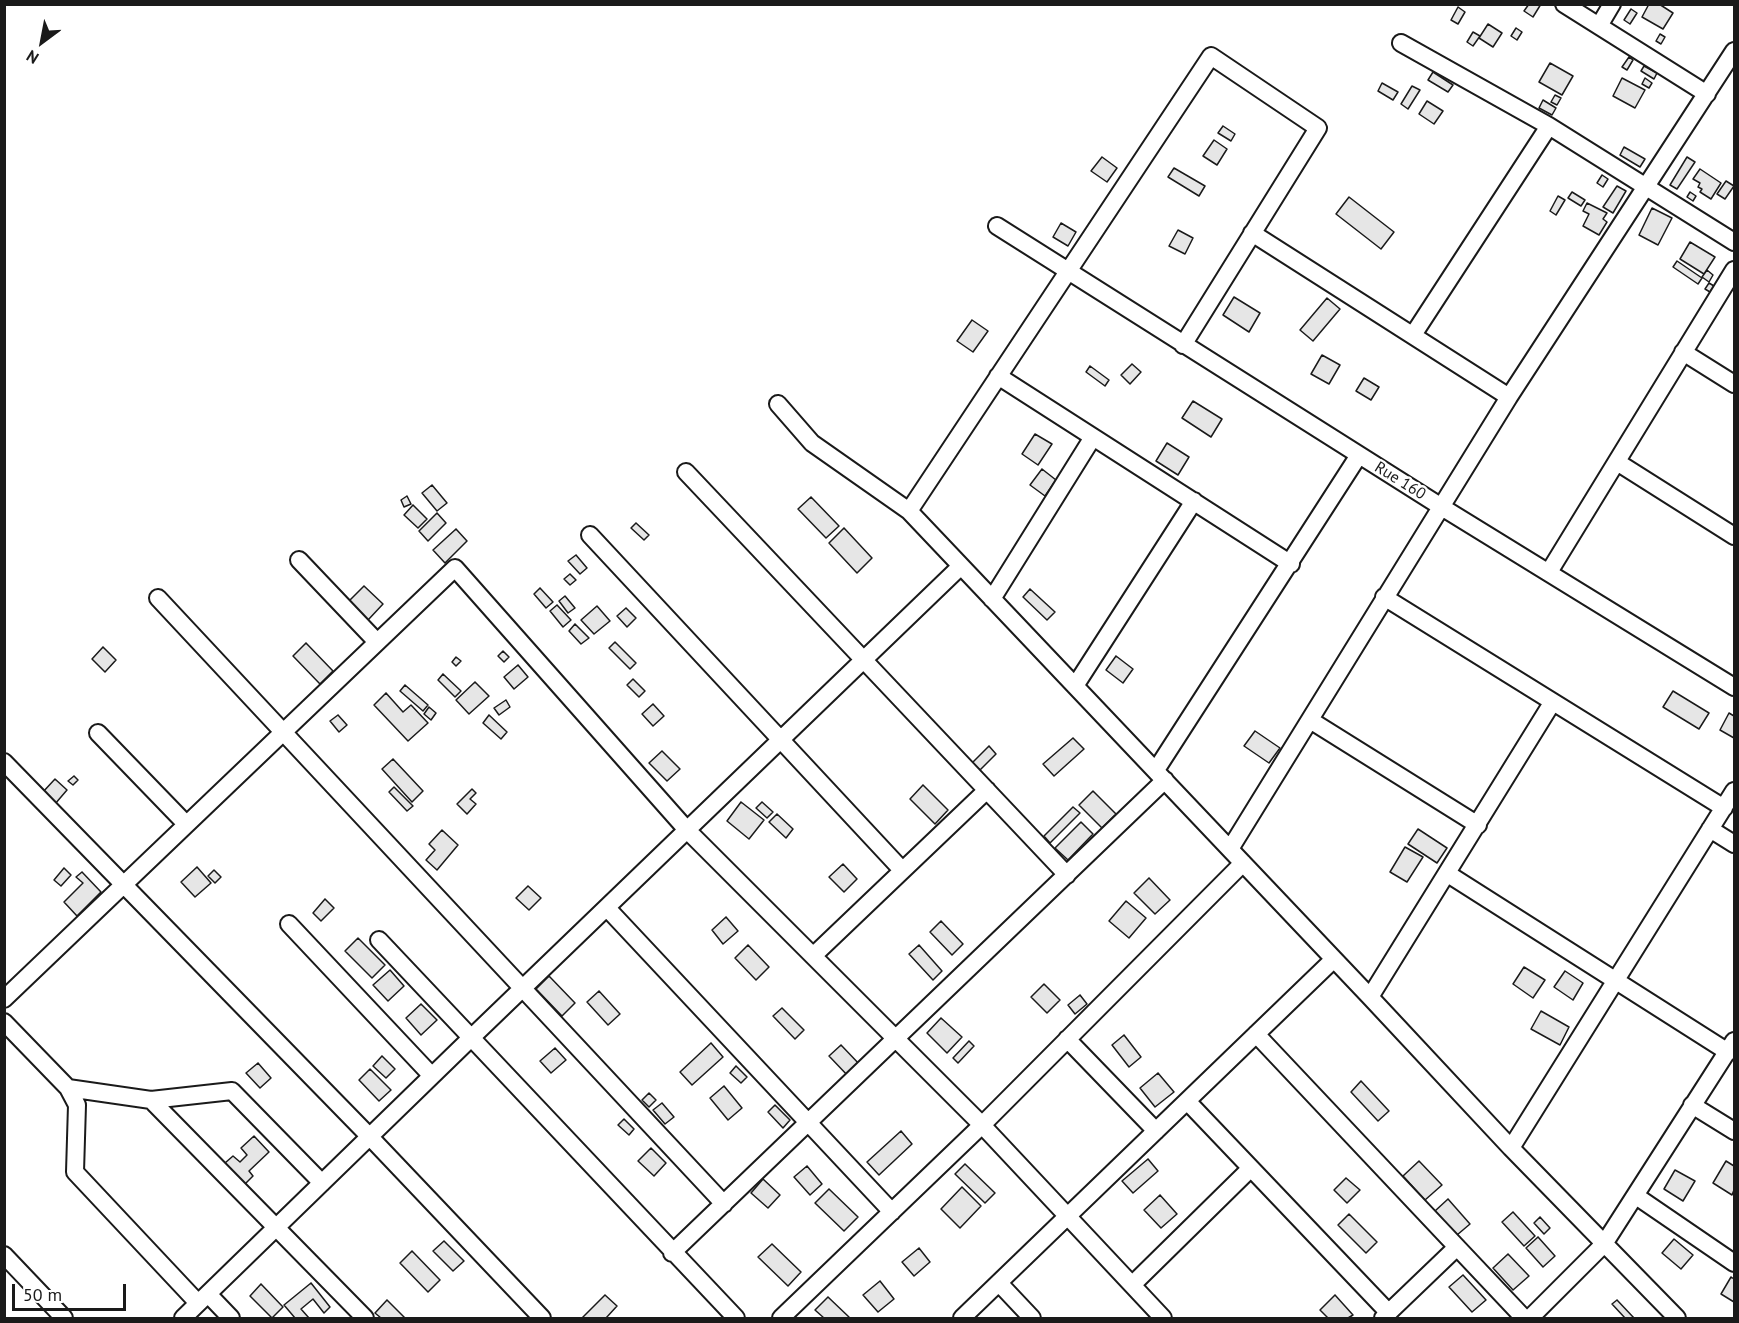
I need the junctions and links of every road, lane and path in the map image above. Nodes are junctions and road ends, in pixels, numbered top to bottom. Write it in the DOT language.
graph roads {
  1 [pos="1564,4"];
  2 [pos="1612,4"];
  3 [pos="1599,26"];
  4 [pos="1401,43"];
  5 [pos="1734,51"];
  6 [pos="1707,94"];
  7 [pos="1549,126"];
  8 [pos="1646,188"];
  9 [pos="997,226"];
  10 [pos="1252,233"];
  11 [pos="1734,242"];
  12 [pos="1734,270"];
  13 [pos="1067,271"];
  14 [pos="1413,335"];
  15 [pos="1183,345"];
  16 [pos="1683,352"];
  17 [pos="998,376"];
  18 [pos="1734,384"];
  19 [pos="1509,397"];
  20 [pos="778,404"];
  21 [pos="1093,436"];
  22 [pos="1359,455"];
  23 [pos="1617,462"];
  24 [pos="686,472"];
  25 [pos="1194,501"];
  26 [pos="1440,506"];
  27 [pos="909,511"];
  28 [pos="590,535"];
  29 [pos="1734,536"];
  30 [pos="299,561"];
  31 [pos="1291,564"];
  32 [pos="961,566"];
  33 [pos="1549,572"];
  34 [pos="1384,597"];
  35 [pos="158,598"];
  36 [pos="992,598"];
  37 [pos="377,642"];
  38 [pos="864,660"];
  39 [pos="1076,686"];
  40 [pos="1734,687"];
  41 [pos="1552,703"];
  42 [pos="1310,720"];
  43 [pos="283,732"];
  44 [pos="98,733"];
  45 [pos="781,740"];
  46 [pos="4,762"];
  47 [pos="1160,775"];
  48 [pos="987,790"];
  49 [pos="1734,791"];
  50 [pos="1724,808"];
  51 [pos="186,824"];
  52 [pos="1478,825"];
  53 [pos="1710,829"];
  54 [pos="687,830"];
  55 [pos="1734,844"];
  56 [pos="1230,849"];
  57 [pos="1243,863"];
  58 [pos="902,870"];
  59 [pos="1066,874"];
  60 [pos="1448,874"];
  61 [pos="123,884"];
  62 [pos="607,908"];
  63 [pos="289,924"];
  64 [pos="379,940"];
  65 [pos="813,956"];
  66 [pos="1334,959"];
  67 [pos="1616,981"];
  68 [pos="523,989"];
  69 [pos="1370,997"];
  70 [pos="4,999"];
  71 [pos="4,1022"];
  72 [pos="1256,1034"];
  73 [pos="472,1037"];
  74 [pos="896,1039"];
  75 [pos="1067,1039"];
  76 [pos="1731,1046"];
  77 [pos="432,1076"];
  78 [pos="68,1088"];
  79 [pos="151,1101"];
  80 [pos="1187,1101"];
  81 [pos="1692,1105"];
  82 [pos="808,1123"];
  83 [pos="982,1125"];
  84 [pos="1155,1131"];
  85 [pos="1734,1131"];
  86 [pos="370,1137"];
  87 [pos="1511,1148"];
  88 [pos="1251,1168"];
  89 [pos="322,1183"];
  90 [pos="1636,1196"];
  91 [pos="724,1204"];
  92 [pos="892,1212"];
  93 [pos="1067,1217"];
  94 [pos="276,1228"];
  95 [pos="1604,1244"];
  96 [pos="1457,1247"];
  97 [pos="672,1253"];
  98 [pos="4,1255"];
  99 [pos="1734,1263"];
  100 [pos="999,1283"];
  101 [pos="1132,1285"];
  102 [pos="203,1299"];
  103 [pos="1386,1316"];
  104 [pos="64,1318"];
  105 [pos="183,1318"];
  106 [pos="231,1318"];
  107 [pos="365,1318"];
  108 [pos="542,1318"];
  109 [pos="736,1318"];
  110 [pos="781,1318"];
  111 [pos="962,1318"];
  112 [pos="1032,1318"];
  113 [pos="1163,1318"];
  114 [pos="1524,1318"];
  115 [pos="1530,1318"];
  116 [pos="1677,1318"];
  1 -- 3 [label="street"];
  2 -- 3 [label="street"];
  3 -- 6 [label="street"];
  4 -- 7 [label="street"];
  5 -- 6 [label="street"];
  6 -- 8 [label="street"];
  7 -- 8 [label="street"];
  7 -- 14 [label="street"];
  8 -- 11 [label="street"];
  8 -- 19 [label="street"];
  9 -- 13 [label="street, Rue 160"];
  10 -- 13 [label="street"];
  10 -- 14 [label="street"];
  10 -- 15 [label="street"];
  12 -- 16 [label="street"];
  13 -- 15 [label="street, Rue 160"];
  13 -- 17 [label="street"];
  14 -- 19 [label="street"];
  15 -- 22 [label="street, Rue 160"];
  16 -- 18 [label="street"];
  16 -- 23 [label="street"];
  17 -- 21 [label="street"];
  17 -- 27 [label="street"];
  19 -- 26 [label="street"];
  20 -- 27 [label="street"];
  21 -- 25 [label="street"];
  21 -- 36 [label="street"];
  22 -- 26 [label="street, Rue 160"];
  22 -- 31 [label="street"];
  23 -- 29 [label="street"];
  23 -- 33 [label="street"];
  24 -- 38 [label="street"];
  25 -- 31 [label="street"];
  25 -- 39 [label="street"];
  26 -- 33 [label="street, Rue 160"];
  26 -- 34 [label="street"];
  27 -- 32 [label="street"];
  28 -- 45 [label="street"];
  30 -- 37 [label="street"];
  31 -- 47 [label="street"];
  32 -- 36 [label="street"];
  32 -- 38 [label="street"];
  33 -- 40 [label="street, Rue 160"];
  34 -- 41 [label="street"];
  34 -- 42 [label="street"];
  35 -- 43 [label="street"];
  36 -- 39 [label="street"];
  37 -- 43 [label="street"];
  37 -- 54 [label="street"];
  38 -- 45 [label="street"];
  38 -- 48 [label="street"];
  39 -- 47 [label="street"];
  41 -- 50 [label="street"];
  41 -- 52 [label="street"];
  42 -- 52 [label="street"];
  42 -- 56 [label="street"];
  43 -- 51 [label="street"];
  43 -- 68 [label="street"];
  44 -- 51 [label="street"];
  45 -- 54 [label="street"];
  45 -- 58 [label="street"];
  46 -- 61 [label="street"];
  47 -- 56 [label="street"];
  47 -- 59 [label="street"];
  48 -- 58 [label="street"];
  48 -- 59 [label="street"];
  49 -- 50 [label="street"];
  50 -- 53 [label="street"];
  51 -- 61 [label="street"];
  52 -- 60 [label="street"];
  53 -- 55 [label="street"];
  53 -- 67 [label="street"];
  54 -- 62 [label="street"];
  54 -- 65 [label="street"];
  56 -- 57 [label="street"];
  57 -- 66 [label="street"];
  57 -- 75 [label="street"];
  58 -- 65 [label="street"];
  59 -- 74 [label="street"];
  60 -- 67 [label="street"];
  60 -- 69 [label="street"];
  61 -- 70 [label="street"];
  61 -- 86 [label="street"];
  62 -- 68 [label="street"];
  62 -- 82 [label="street"];
  63 -- 77 [label="street"];
  64 -- 73 [label="street"];
  65 -- 74 [label="street"];
  66 -- 69 [label="street"];
  66 -- 72 [label="street"];
  67 -- 76 [label="street"];
  67 -- 87 [label="street"];
  68 -- 73 [label="street"];
  68 -- 91 [label="street"];
  69 -- 87 [label="street"];
  71 -- 78 [label="street"];
  72 -- 80 [label="street"];
  72 -- 96 [label="street"];
  73 -- 77 [label="street"];
  73 -- 97 [label="street"];
  74 -- 82 [label="street"];
  74 -- 83 [label="street"];
  75 -- 83 [label="street"];
  75 -- 84 [label="street"];
  76 -- 81 [label="street"];
  77 -- 86 [label="street"];
  78 -- 79 [label="street"];
  78 -- 102 [label="street"];
  79 -- 89 [label="street"];
  79 -- 94 [label="street"];
  80 -- 84 [label="street"];
  80 -- 88 [label="street"];
  81 -- 85 [label="street"];
  81 -- 90 [label="street"];
  82 -- 91 [label="street"];
  82 -- 92 [label="street"];
  83 -- 92 [label="street"];
  83 -- 93 [label="street"];
  84 -- 93 [label="street"];
  86 -- 89 [label="street"];
  86 -- 108 [label="street"];
  87 -- 95 [label="street"];
  88 -- 101 [label="street"];
  88 -- 103 [label="street"];
  89 -- 94 [label="street"];
  90 -- 95 [label="street"];
  90 -- 99 [label="street"];
  91 -- 97 [label="street"];
  92 -- 110 [label="street"];
  93 -- 100 [label="street"];
  93 -- 101 [label="street"];
  94 -- 102 [label="street"];
  94 -- 107 [label="street"];
  95 -- 115 [label="street"];
  95 -- 116 [label="street"];
  96 -- 103 [label="street"];
  96 -- 114 [label="street"];
  97 -- 109 [label="street"];
  98 -- 104 [label="street"];
  100 -- 111 [label="street"];
  100 -- 112 [label="street"];
  101 -- 113 [label="street"];
  102 -- 105 [label="street"];
  102 -- 106 [label="street"];
}
